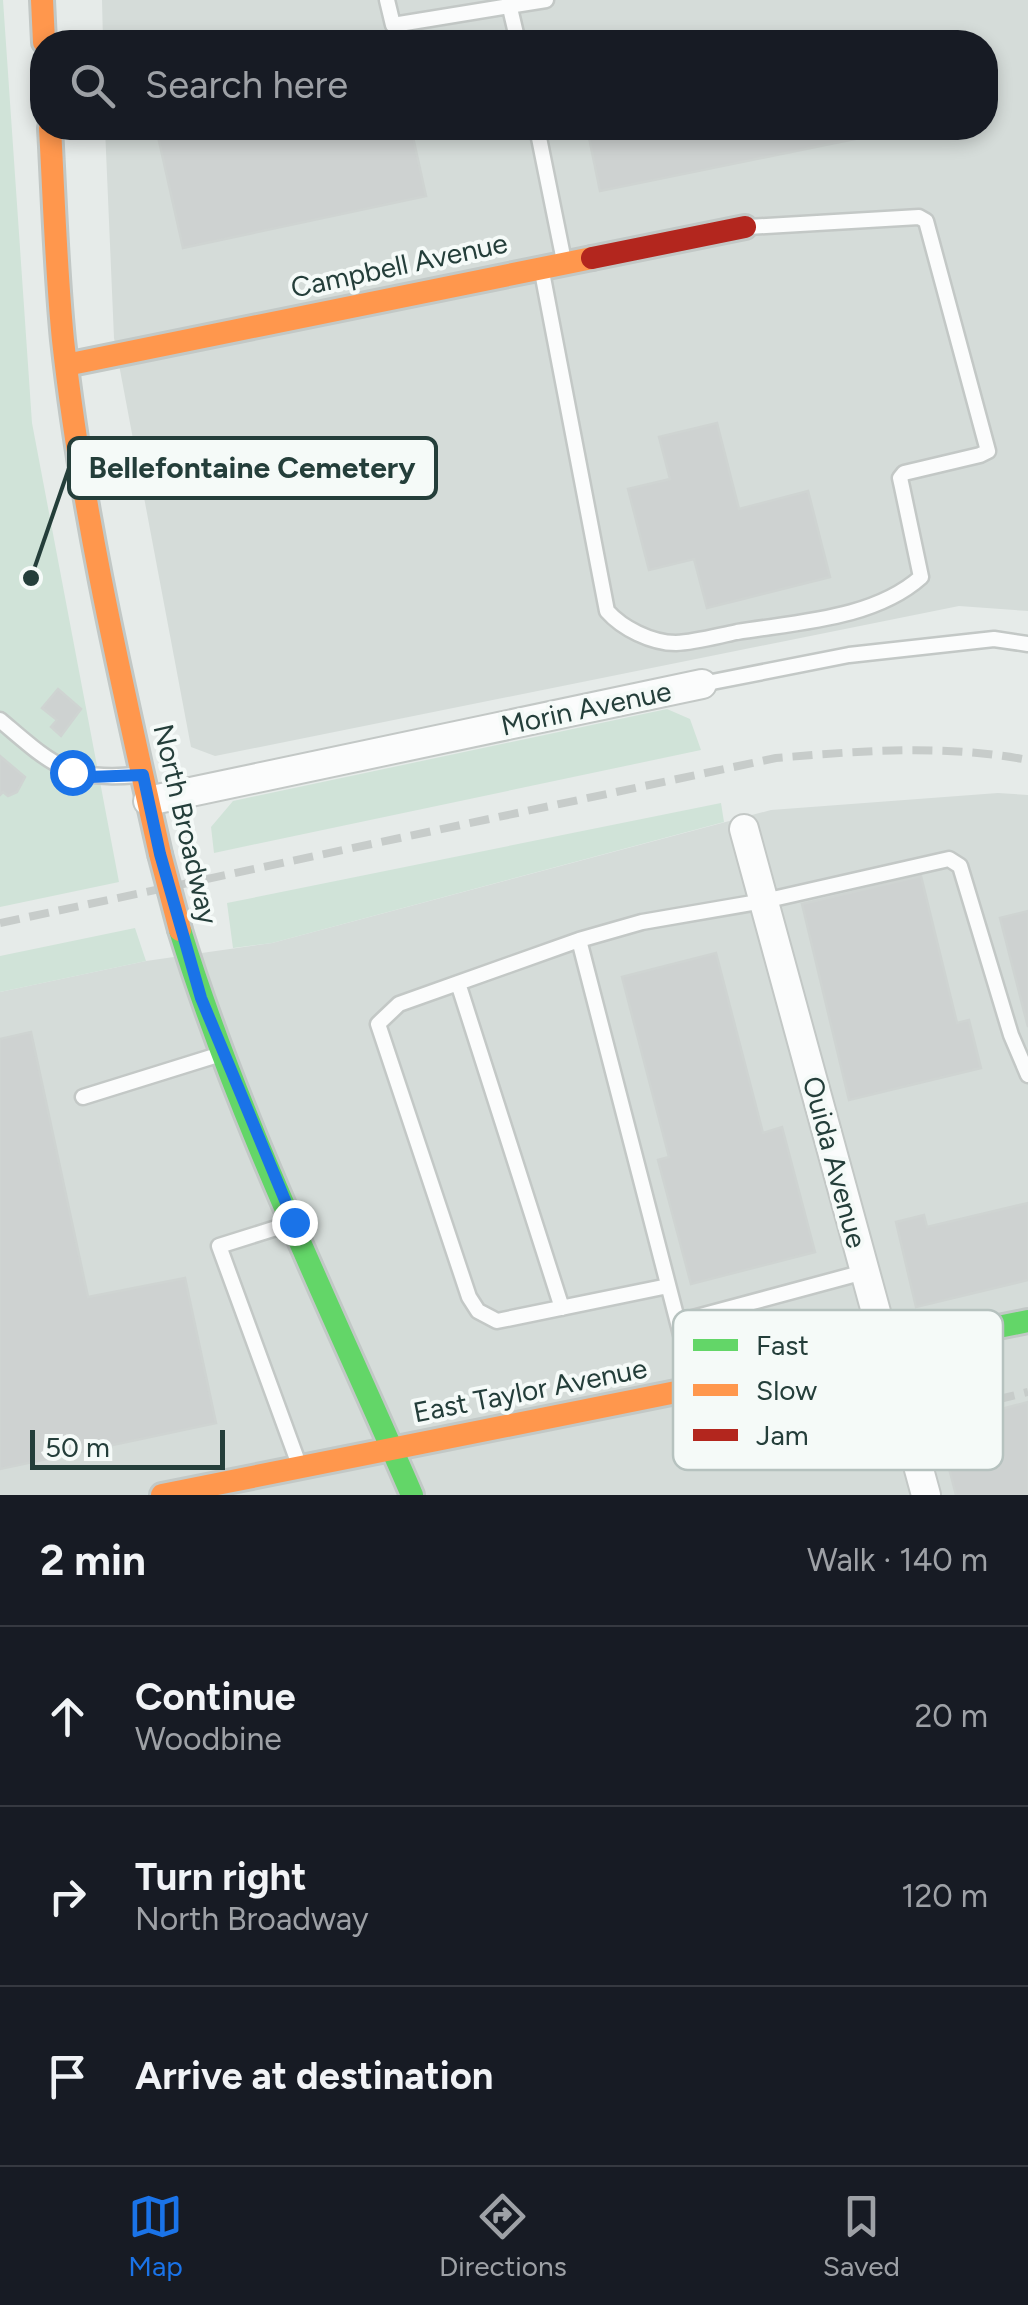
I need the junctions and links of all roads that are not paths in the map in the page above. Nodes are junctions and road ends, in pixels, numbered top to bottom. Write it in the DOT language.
graph roads {
  1 [pos="42,0"];
  2 [pos="387,0"];
  3 [pos="546,0"];
  4 [pos="510,8"];
  5 [pos="43,30"];
  6 [pos="515,30"];
  7 [pos="51,140"];
  8 [pos="538,140"];
  9 [pos="745,227"];
  10 [pos="552,264"];
  11 [pos="66,364"];
  12 [pos="1028,644"];
  13 [pos="702,684"];
  14 [pos="0,720"];
  15 [pos="146,788"];
  16 [pos="744,829"];
  17 [pos="764,901"];
  18 [pos="579,940"];
  19 [pos="458,983"];
  20 [pos="223,1054"];
  21 [pos="1028,1075"];
  22 [pos="83,1097"];
  23 [pos="294,1222"];
  24 [pos="864,1272"];
  25 [pos="668,1286"];
  26 [pos="562,1308"];
  27 [pos="675,1310"];
  28 [pos="723,1310"];
  29 [pos="875,1310"];
  30 [pos="1028,1321"];
  31 [pos="1003,1326"];
  32 [pos="673,1392"];
  33 [pos="392,1448"];
  34 [pos="300,1467"];
  35 [pos="919,1470"];
  36 [pos="162,1495"];
  37 [pos="412,1495"];
  38 [pos="926,1495"];
  1 -- 5 [label="street"];
  2 -- 4 [label="lane"];
  3 -- 4 [label="lane"];
  4 -- 6 [label="lane"];
  7 -- 11 [label="street, North Broadway"];
  8 -- 10 [label="lane"];
  9 -- 10 [label="street, Campbell Avenue"];
  9 -- 10 [label="lane"];
  10 -- 11 [label="street, Campbell Avenue"];
  11 -- 15 [label="street, North Broadway"];
  12 -- 13 [label="lane, Morin Avenue"];
  13 -- 15 [label="street, Morin Avenue"];
  14 -- 15 [label="lane"];
  15 -- 20 [label="street, North Broadway, bridge"];
  16 -- 17 [label="street, Ouida Avenue"];
  17 -- 18 [label="lane"];
  17 -- 21 [label="lane"];
  17 -- 24 [label="street, Ouida Avenue"];
  18 -- 19 [label="lane"];
  18 -- 25 [label="lane"];
  19 -- 26 [label="lane"];
  19 -- 26 [label="lane"];
  20 -- 22 [label="lane"];
  20 -- 23 [label="street, North Broadway"];
  23 -- 33 [label="street, North Broadway"];
  23 -- 34 [label="lane"];
  24 -- 28 [label="lane"];
  24 -- 29 [label="street, Ouida Avenue"];
  25 -- 26 [label="lane"];
  25 -- 27 [label="lane"];
  30 -- 31 [label="street, East Taylor Avenue"];
  32 -- 33 [label="street, East Taylor Avenue"];
  33 -- 34 [label="street, East Taylor Avenue"];
  33 -- 37 [label="street, North Broadway"];
  34 -- 36 [label="street, East Taylor Avenue"];
  35 -- 38 [label="street, Ouida Avenue"];
}
